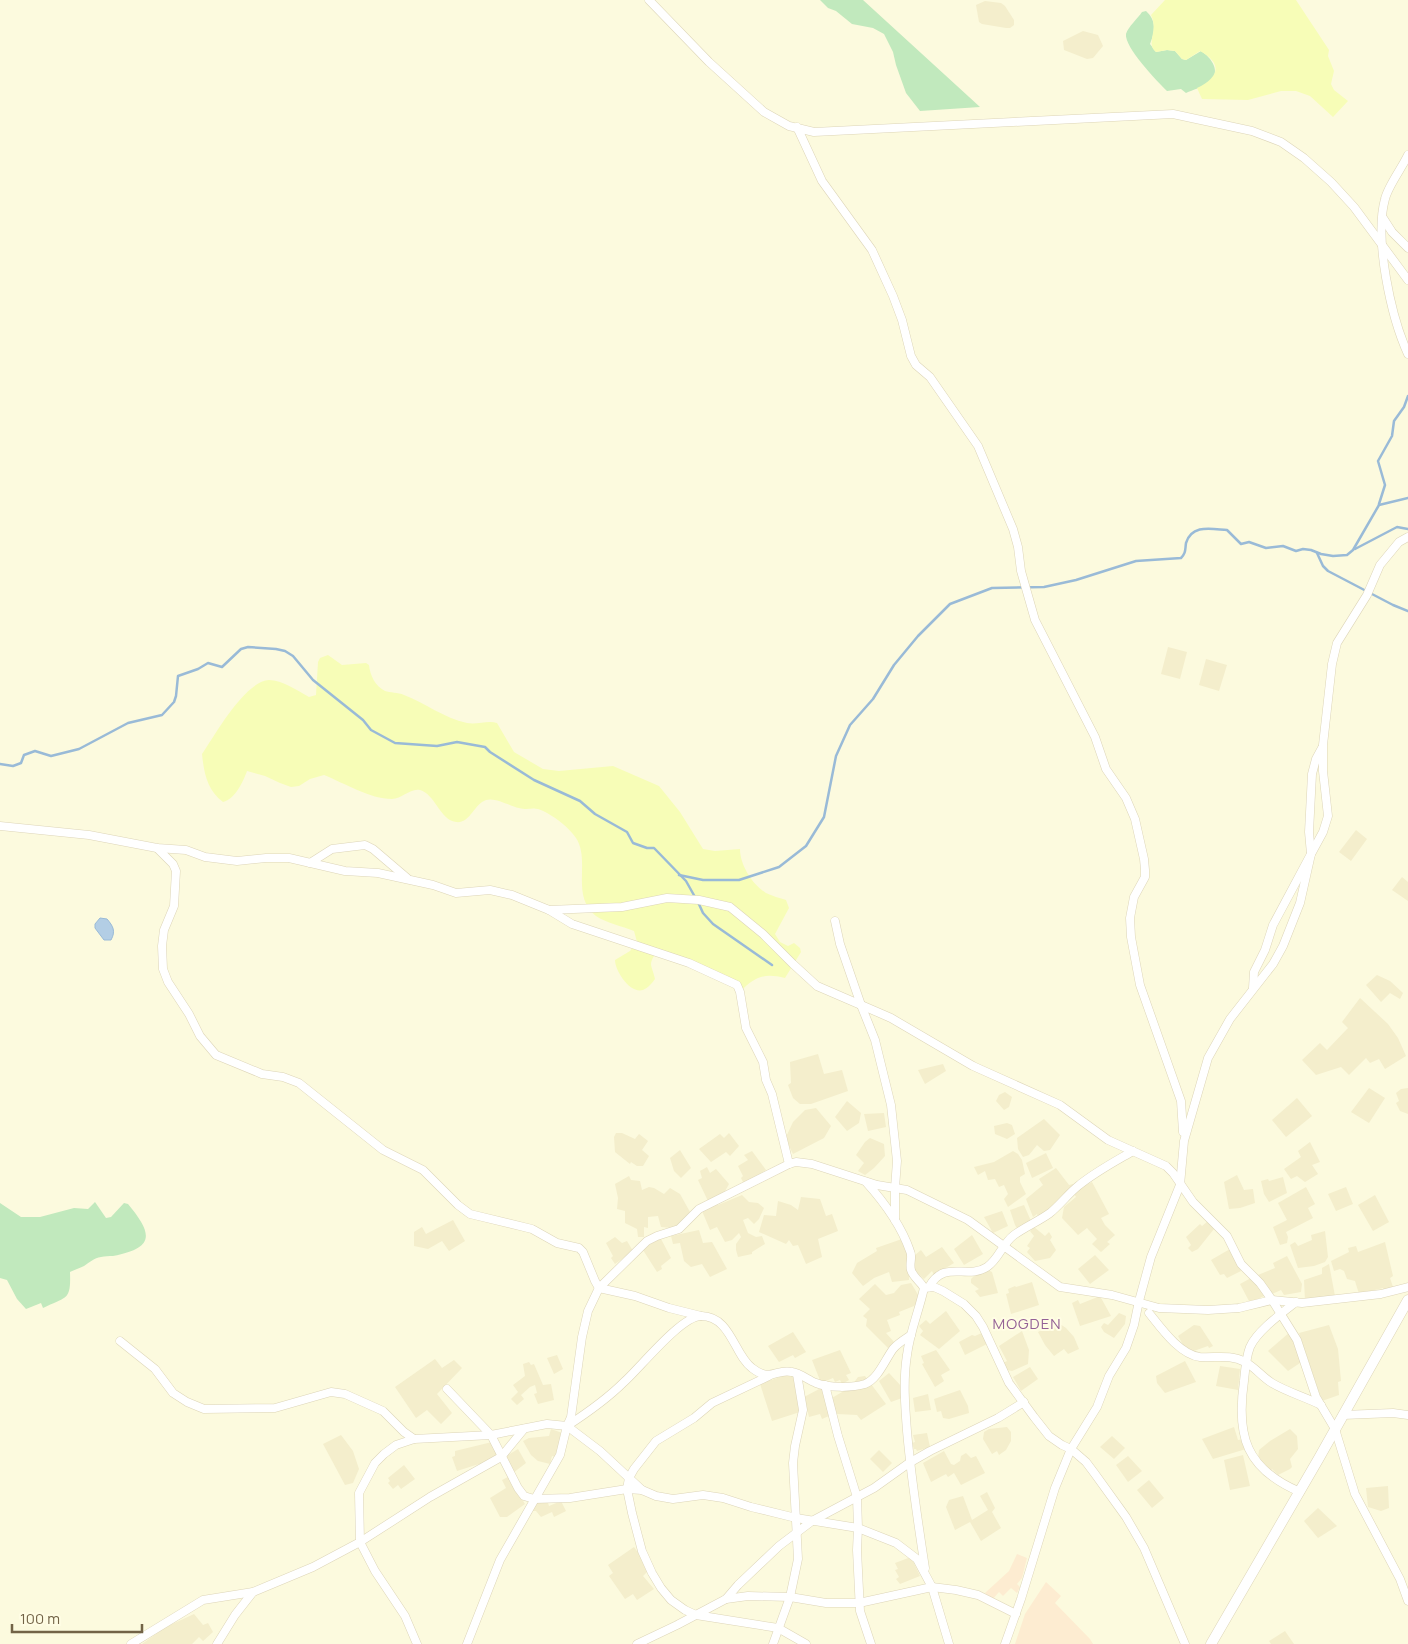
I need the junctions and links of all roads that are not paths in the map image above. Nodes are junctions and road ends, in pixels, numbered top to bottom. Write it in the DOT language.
graph roads {
  1 [pos="649,0"];
  2 [pos="796,127"];
  3 [pos="1408,155"];
  4 [pos="1383,218"];
  5 [pos="1381,243"];
  6 [pos="1408,248"];
  7 [pos="1408,280"];
  8 [pos="1408,354"];
  9 [pos="1408,537"];
  10 [pos="1323,745"];
  11 [pos="0,826"];
  12 [pos="157,848"];
  13 [pos="1311,854"];
  14 [pos="310,863"];
  15 [pos="408,879"];
  16 [pos="549,910"];
  17 [pos="835,921"];
  18 [pos="1253,990"];
  19 [pos="861,1005"];
  20 [pos="1184,1141"];
  21 [pos="1133,1151"];
  22 [pos="789,1164"];
  23 [pos="864,1181"];
  24 [pos="1180,1185"];
  25 [pos="895,1188"];
  26 [pos="895,1222"];
  27 [pos="1003,1245"];
  28 [pos="1408,1287"];
  29 [pos="599,1288"];
  30 [pos="927,1288"];
  31 [pos="1272,1300"];
  32 [pos="1408,1300"];
  33 [pos="1139,1302"];
  34 [pos="1296,1302"];
  35 [pos="1159,1308"];
  36 [pos="1149,1313"];
  37 [pos="1281,1314"];
  38 [pos="701,1316"];
  39 [pos="1134,1324"];
  40 [pos="911,1335"];
  41 [pos="120,1341"];
  42 [pos="1246,1362"];
  43 [pos="797,1374"];
  44 [pos="771,1376"];
  45 [pos="825,1385"];
  46 [pos="447,1389"];
  47 [pos="1024,1402"];
  48 [pos="1321,1405"];
  49 [pos="1343,1414"];
  50 [pos="1408,1415"];
  51 [pos="567,1426"];
  52 [pos="524,1429"];
  53 [pos="1335,1429"];
  54 [pos="490,1436"];
  55 [pos="414,1439"];
  56 [pos="1071,1449"];
  57 [pos="501,1457"];
  58 [pos="909,1463"];
  59 [pos="629,1478"];
  60 [pos="627,1489"];
  61 [pos="642,1490"];
  62 [pos="1300,1492"];
  63 [pos="856,1497"];
  64 [pos="534,1500"];
  65 [pos="796,1518"];
  66 [pos="812,1521"];
  67 [pos="858,1528"];
  68 [pos="798,1531"];
  69 [pos="360,1542"];
  70 [pos="926,1573"];
  71 [pos="1400,1579"];
  72 [pos="1408,1584"];
  73 [pos="932,1587"];
  74 [pos="253,1592"];
  75 [pos="790,1597"];
  76 [pos="726,1599"];
  77 [pos="1408,1602"];
  78 [pos="859,1603"];
  79 [pos="1016,1614"];
  80 [pos="696,1616"];
  81 [pos="778,1628"];
  82 [pos="131,1644"];
  83 [pos="217,1644"];
  84 [pos="416,1644"];
  85 [pos="467,1644"];
  86 [pos="637,1644"];
  87 [pos="773,1644"];
  88 [pos="806,1644"];
  89 [pos="871,1644"];
  90 [pos="948,1644"];
  91 [pos="1004,1644"];
  92 [pos="1185,1644"];
  93 [pos="1211,1644"];
  1 -- 2 [label="street"];
  2 -- 5 [label="street"];
  2 -- 20 [label="street"];
  3 -- 4 [label="street"];
  4 -- 5 [label="street"];
  4 -- 6 [label="street"];
  5 -- 7 [label="street"];
  5 -- 8 [label="street"];
  9 -- 10 [label="street"];
  10 -- 13 [label="street"];
  10 -- 13 [label="street"];
  11 -- 12 [label="street"];
  12 -- 14 [label="street"];
  12 -- 29 [label="street"];
  13 -- 18 [label="street"];
  13 -- 18 [label="street"];
  14 -- 15 [label="street"];
  14 -- 15 [label="street"];
  15 -- 16 [label="street"];
  16 -- 19 [label="street"];
  16 -- 22 [label="street"];
  17 -- 19 [label="street"];
  18 -- 20 [label="street"];
  19 -- 21 [label="street"];
  19 -- 25 [label="street"];
  20 -- 24 [label="street"];
  21 -- 24 [label="street"];
  21 -- 27 [label="street"];
  22 -- 23 [label="street"];
  22 -- 29 [label="street"];
  23 -- 25 [label="street"];
  23 -- 26 [label="street"];
  24 -- 31 [label="street"];
  24 -- 33 [label="street"];
  25 -- 26 [label="street"];
  25 -- 27 [label="street"];
  26 -- 30 [label="street"];
  27 -- 30 [label="street"];
  27 -- 33 [label="street"];
  28 -- 34 [label="street"];
  29 -- 38 [label="street"];
  29 -- 51 [label="street"];
  30 -- 40 [label="street"];
  30 -- 47 [label="street"];
  31 -- 34 [label="street"];
  31 -- 35 [label="street"];
  31 -- 37 [label="street"];
  32 -- 49 [label="street"];
  33 -- 35 [label="street"];
  33 -- 39 [label="street"];
  34 -- 37 [label="street"];
  35 -- 36 [label="street"];
  36 -- 39 [label="street"];
  36 -- 42 [label="street"];
  37 -- 42 [label="street"];
  37 -- 48 [label="street"];
  38 -- 44 [label="street"];
  38 -- 51 [label="street"];
  39 -- 56 [label="street"];
  40 -- 45 [label="street"];
  40 -- 58 [label="street"];
  41 -- 55 [label="street"];
  42 -- 48 [label="street"];
  42 -- 62 [label="street"];
  43 -- 44 [label="street"];
  43 -- 45 [label="street"];
  43 -- 65 [label="street"];
  44 -- 59 [label="street"];
  45 -- 63 [label="street"];
  46 -- 54 [label="street"];
  47 -- 56 [label="street"];
  47 -- 58 [label="street"];
  48 -- 53 [label="street"];
  49 -- 50 [label="street"];
  49 -- 53 [label="street"];
  51 -- 52 [label="street"];
  51 -- 59 [label="street"];
  51 -- 64 [label="street"];
  52 -- 54 [label="street"];
  52 -- 57 [label="street"];
  53 -- 62 [label="street"];
  53 -- 71 [label="street"];
  54 -- 55 [label="street"];
  54 -- 57 [label="street"];
  55 -- 69 [label="street"];
  56 -- 79 [label="street"];
  56 -- 92 [label="street"];
  57 -- 64 [label="street"];
  57 -- 69 [label="street"];
  58 -- 63 [label="street"];
  58 -- 70 [label="street"];
  59 -- 60 [label="street"];
  59 -- 61 [label="street"];
  60 -- 61 [label="street"];
  60 -- 64 [label="street"];
  60 -- 80 [label="street"];
  61 -- 65 [label="street"];
  62 -- 93 [label="street"];
  63 -- 66 [label="street"];
  63 -- 67 [label="street"];
  64 -- 85 [label="street"];
  65 -- 66 [label="street"];
  65 -- 68 [label="street"];
  66 -- 67 [label="street"];
  66 -- 68 [label="street"];
  67 -- 70 [label="street"];
  67 -- 78 [label="street"];
  68 -- 75 [label="street"];
  68 -- 76 [label="street"];
  69 -- 74 [label="street"];
  69 -- 84 [label="street"];
  70 -- 73 [label="street"];
  71 -- 72 [label="street"];
  71 -- 77 [label="street"];
  73 -- 78 [label="street"];
  73 -- 79 [label="street"];
  73 -- 90 [label="street"];
  74 -- 82 [label="street"];
  74 -- 83 [label="street"];
  75 -- 76 [label="street"];
  75 -- 78 [label="street"];
  75 -- 81 [label="street"];
  76 -- 80 [label="street"];
  78 -- 89 [label="street"];
  79 -- 91 [label="street"];
  80 -- 81 [label="street"];
  80 -- 86 [label="street"];
  81 -- 87 [label="street"];
  81 -- 88 [label="street"];
}
